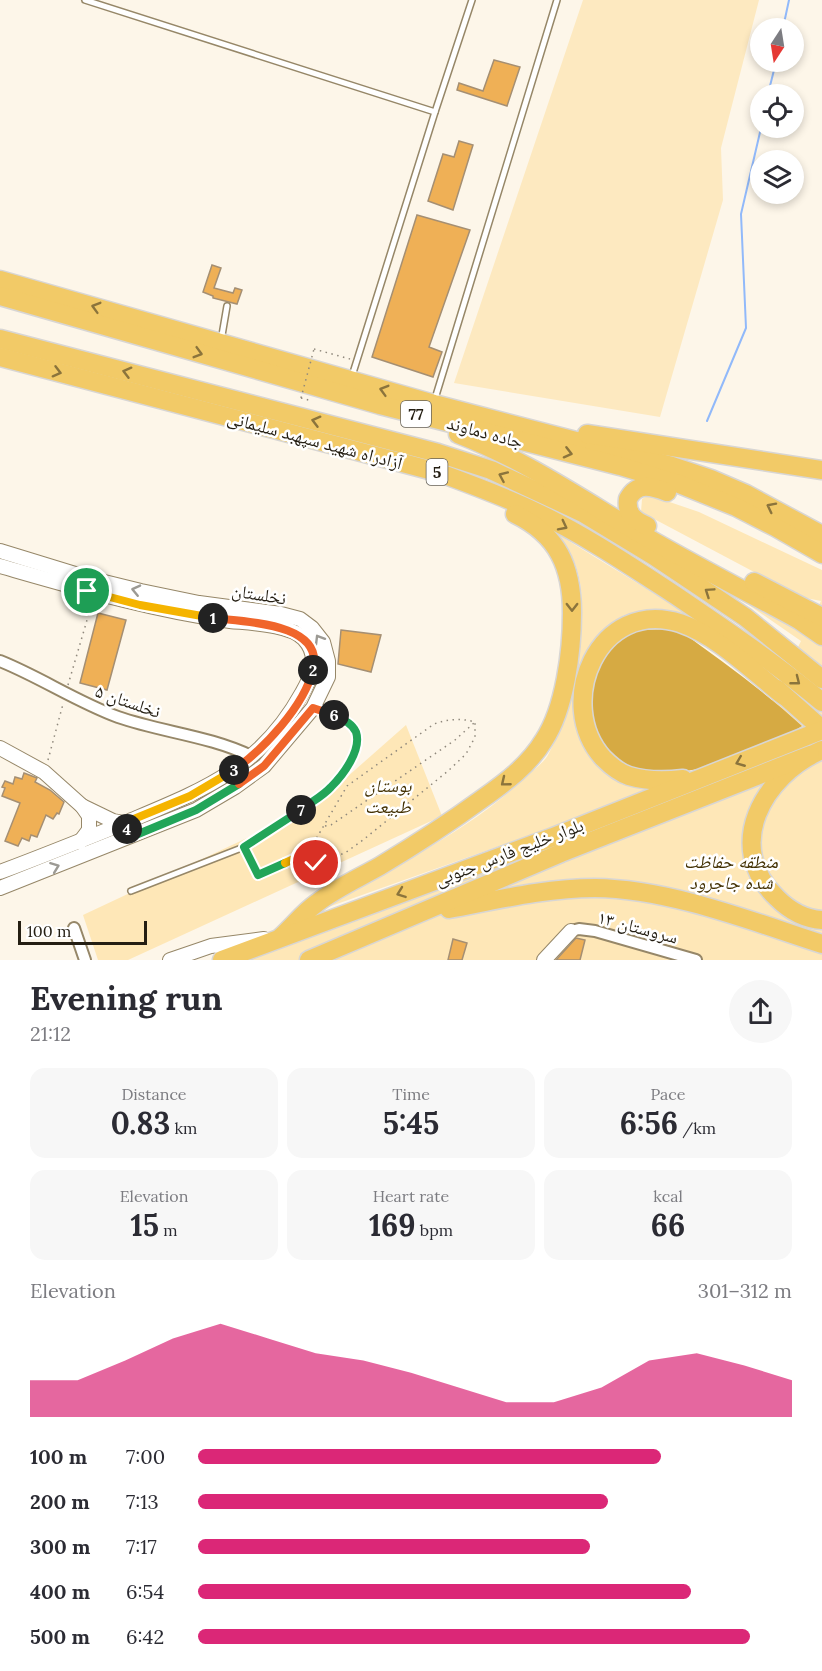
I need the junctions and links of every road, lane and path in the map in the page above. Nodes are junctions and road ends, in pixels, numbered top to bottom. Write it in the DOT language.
graph roads {
  1 [pos="84,0"];
  2 [pos="472,0"];
  3 [pos="557,0"];
  4 [pos="435,112"];
  5 [pos="0,280"];
  6 [pos="0,296"];
  7 [pos="227,306"];
  8 [pos="0,339"];
  9 [pos="220,342"];
  10 [pos="0,357"];
  11 [pos="356,361"];
  12 [pos="350,380"];
  13 [pos="312,402"];
  14 [pos="434,404"];
  15 [pos="380,405"];
  16 [pos="514,425"];
  17 [pos="822,470"];
  18 [pos="437,472"];
  19 [pos="818,545"];
  20 [pos="0,551"];
  21 [pos="0,566"];
  22 [pos="94,593"];
  23 [pos="745,616"];
  24 [pos="822,617"];
  25 [pos="727,630"];
  26 [pos="822,636"];
  27 [pos="0,661"];
  28 [pos="822,663"];
  29 [pos="822,679"];
  30 [pos="66,693"];
  31 [pos="783,696"];
  32 [pos="822,702"];
  33 [pos="313,708"];
  34 [pos="475,722"];
  35 [pos="822,729"];
  36 [pos="2,751"];
  37 [pos="816,752"];
  38 [pos="251,756"];
  39 [pos="44,772"];
  40 [pos="700,778"];
  41 [pos="82,806"];
  42 [pos="124,823"];
  43 [pos="324,826"];
  44 [pos="131,837"];
  45 [pos="80,842"];
  46 [pos="244,847"];
  47 [pos="298,857"];
  48 [pos="0,872"];
  49 [pos="0,888"];
  50 [pos="131,891"];
  51 [pos="421,914"];
  52 [pos="822,920"];
  53 [pos="74,928"];
  54 [pos="571,931"];
  55 [pos="281,937"];
  56 [pos="822,944"];
  57 [pos="85,960"];
  58 [pos="170,960"];
  59 [pos="222,960"];
  60 [pos="309,960"];
  61 [pos="544,960"];
  62 [pos="696,960"];
  1 -- 4 [label="lane"];
  2 -- 4 [label="lane"];
  3 -- 14 [label="lane"];
  4 -- 11 [label="lane"];
  9 -- 5 [label="highway, جاده دماوند / 77, one-way"];
  6 -- 15 [label="highway, جاده دماوند / 77, one-way"];
  7 -- 9 [label="lane"];
  23 -- 8 [label="highway, آزادراه شهید سپهبد سلیمانی / 5, one-way"];
  9 -- 12 [label="highway, جاده دماوند / 77"];
  10 -- 18 [label="highway, آزادراه شهید سپهبد سلیمانی / 5, one-way"];
  11 -- 12 [label="lane"];
  11 -- 13 [label="path, bridge"];
  14 -- 12 [label="highway, جاده دماوند / 77, one-way"];
  14 -- 16 [label="highway, جاده دماوند / 77"];
  15 -- 19 [label="highway, جاده دماوند / 77, one-way"];
  15 -- 26 [label="highway"];
  16 -- 17 [label="highway"];
  19 -- 16 [label="highway, جاده دماوند / 77, one-way"];
  18 -- 25 [label="highway, آزادراه شهید سپهبد سلیمانی / 5, one-way"];
  18 -- 55 [label="highway, one-way"];
  19 -- 24 [label="highway"];
  33 -- 20 [label="street, نخلستان, one-way"];
  21 -- 22 [label="street, نخلستان"];
  22 -- 30 [label="path"];
  22 -- 38 [label="street, نخلستان"];
  23 -- 28 [label="highway"];
  23 -- 29 [label="highway, آزادراه شهید سپهبد سلیمانی / 5"];
  25 -- 31 [label="highway"];
  25 -- 32 [label="highway, آزادراه شهید سپهبد سلیمانی / 5, one-way"];
  27 -- 30 [label="street, نخلستان ۵"];
  30 -- 38 [label="street, نخلستان ۵"];
  30 -- 39 [label="path"];
  31 -- 35 [label="highway"];
  31 -- 40 [label="highway"];
  33 -- 44 [label="street, نخلستان"];
  33 -- 46 [label="lane"];
  34 -- 43 [label="path"];
  34 -- 43 [label="path"];
  34 -- 47 [label="path"];
  35 -- 40 [label="highway, بلوار خلیج فارس جنوبی, one-way"];
  36 -- 39 [label="street"];
  37 -- 51 [label="highway, بلوار خلیج فارس جنوبی"];
  37 -- 52 [label="highway"];
  38 -- 42 [label="street, نخلستان"];
  39 -- 41 [label="street"];
  40 -- 55 [label="highway, بلوار خلیج فارس جنوبی, one-way"];
  41 -- 42 [label="street"];
  41 -- 45 [label="street"];
  42 -- 44 [label="street"];
  42 -- 45 [label="street, نخلستان"];
  43 -- 47 [label="path"];
  49 -- 44 [label="street, نخلستان, one-way"];
  45 -- 48 [label="street, نخلستان"];
  46 -- 47 [label="path"];
  46 -- 50 [label="lane"];
  51 -- 56 [label="highway"];
  51 -- 60 [label="highway, بلوار خلیج فارس جنوبی"];
  53 -- 57 [label="street"];
  54 -- 61 [label="street"];
  54 -- 62 [label="street, سروستان ۱۳"];
  55 -- 58 [label="street"];
  55 -- 59 [label="highway, بلوار خلیج فارس جنوبی"];
}
